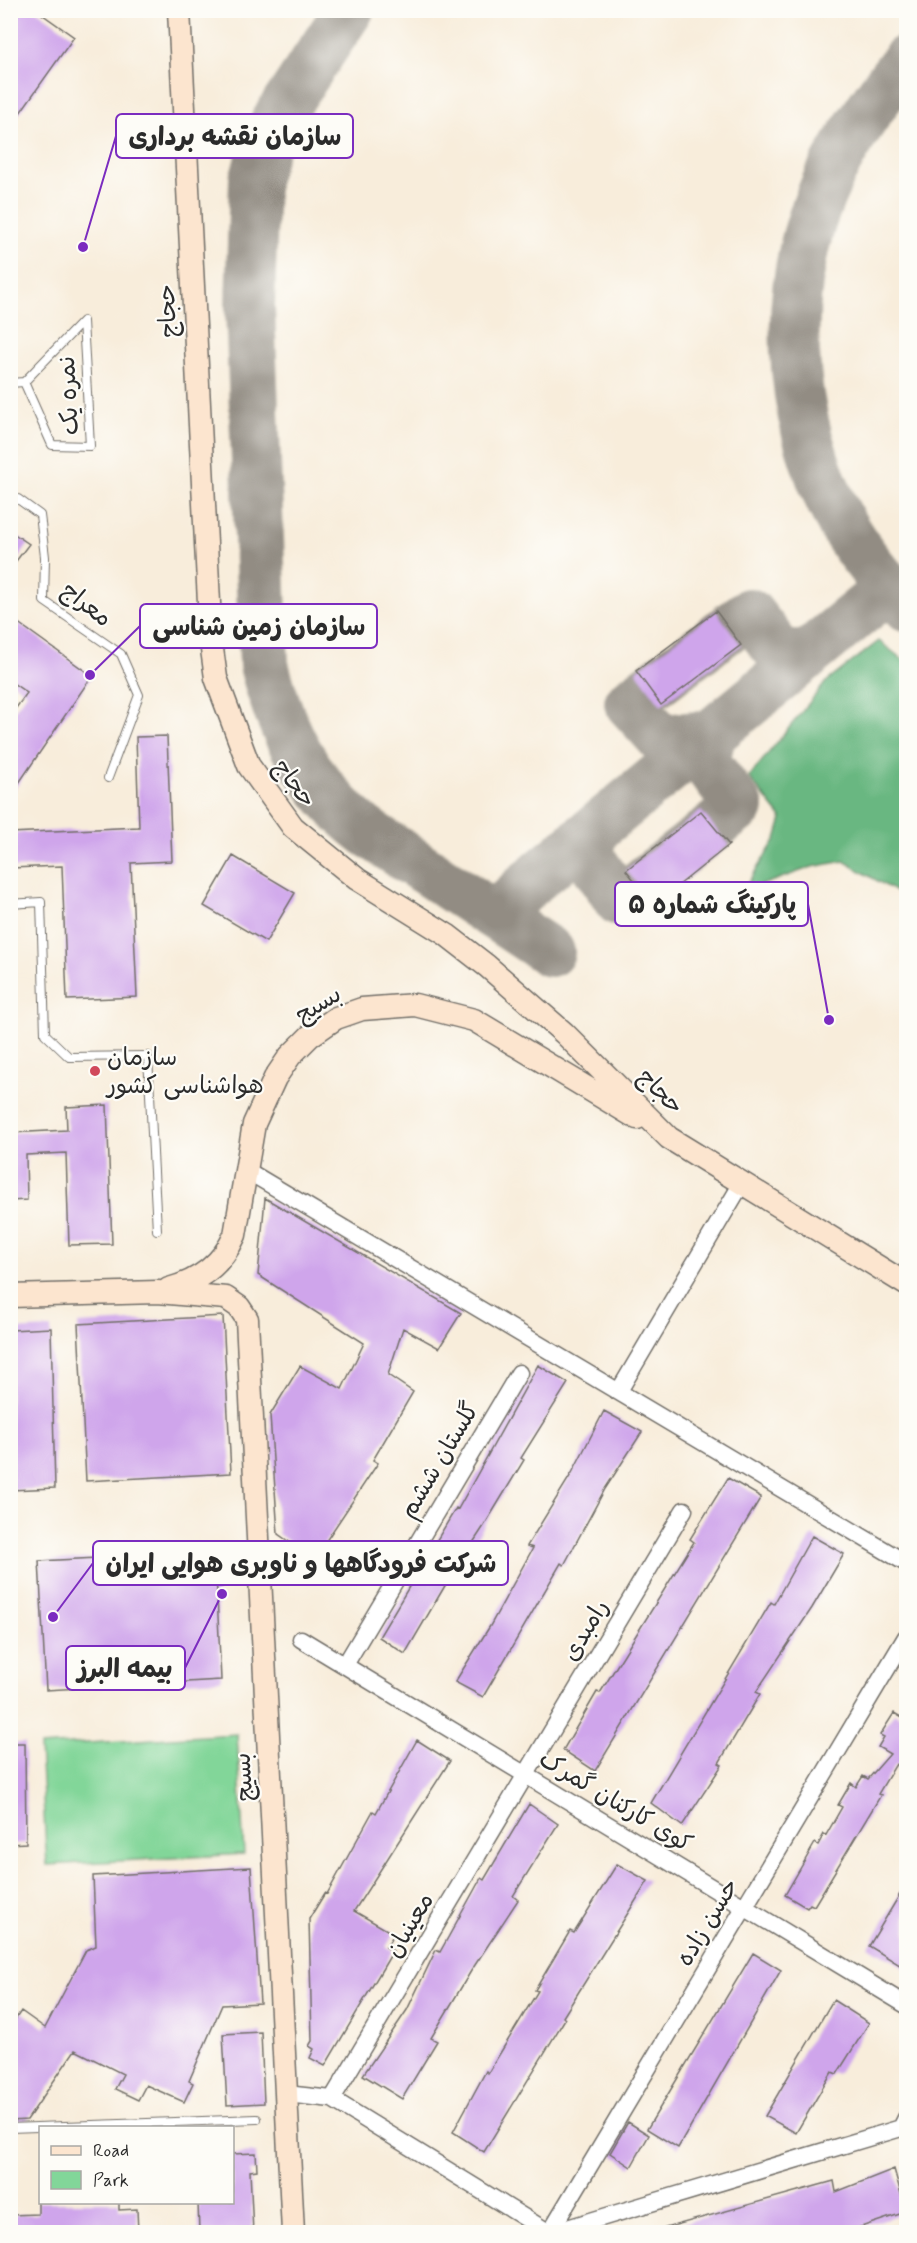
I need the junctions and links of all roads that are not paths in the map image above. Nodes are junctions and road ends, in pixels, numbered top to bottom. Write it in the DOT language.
graph roads {
  1 [pos="179,10"];
  2 [pos="24,382"];
  3 [pos="10,383"];
  4 [pos="10,500"];
  5 [pos="108,778"];
  6 [pos="10,904"];
  7 [pos="669,1138"];
  8 [pos="246,1170"];
  9 [pos="742,1183"];
  10 [pos="157,1230"];
  11 [pos="906,1284"];
  12 [pos="158,1292"];
  13 [pos="10,1296"];
  14 [pos="519,1373"];
  15 [pos="619,1391"];
  16 [pos="684,1510"];
  17 [pos="906,1563"];
  18 [pos="906,1637"];
  19 [pos="301,1639"];
  20 [pos="345,1665"];
  21 [pos="528,1775"];
  22 [pos="744,1907"];
  23 [pos="906,2005"];
  24 [pos="286,2094"];
  25 [pos="332,2099"];
  26 [pos="906,2118"];
  27 [pos="257,2119"];
  28 [pos="65,2126"];
  29 [pos="39,2127"];
  30 [pos="10,2128"];
  31 [pos="293,2232"];
  32 [pos="551,2232"];
  1 -- 7 [label="main road, حجاج"];
  2 -- 2 [label="lane, نمره یک"];
  2 -- 3 [label="lane, نمره یک"];
  4 -- 5 [label="lane, معراج"];
  6 -- 10 [label="lane"];
  7 -- 8 [label="main road, بسیج"];
  7 -- 9 [label="main road, حجاج"];
  8 -- 12 [label="main road, بسیج"];
  8 -- 15 [label="street"];
  9 -- 11 [label="main road, حجاج"];
  9 -- 15 [label="street"];
  12 -- 13 [label="main road"];
  12 -- 24 [label="main road, بسیج"];
  14 -- 20 [label="street, گلستان ششم"];
  15 -- 17 [label="street"];
  16 -- 21 [label="street, رامبدی"];
  18 -- 22 [label="street, حسن زاده"];
  19 -- 20 [label="street, کوی کارکنان گمرک"];
  20 -- 21 [label="street, کوی کارکنان گمرک"];
  21 -- 22 [label="street, کوی کارکنان گمرک"];
  21 -- 25 [label="street, معینیان"];
  22 -- 23 [label="street, کوی کارکنان گمرک"];
  22 -- 32 [label="street, حسن زاده"];
  24 -- 25 [label="street"];
  24 -- 31 [label="main road, بسیج"];
  25 -- 32 [label="street"];
  26 -- 32 [label="street"];
  27 -- 28 [label="lane"];
  29 -- 30 [label="lane"];
}
